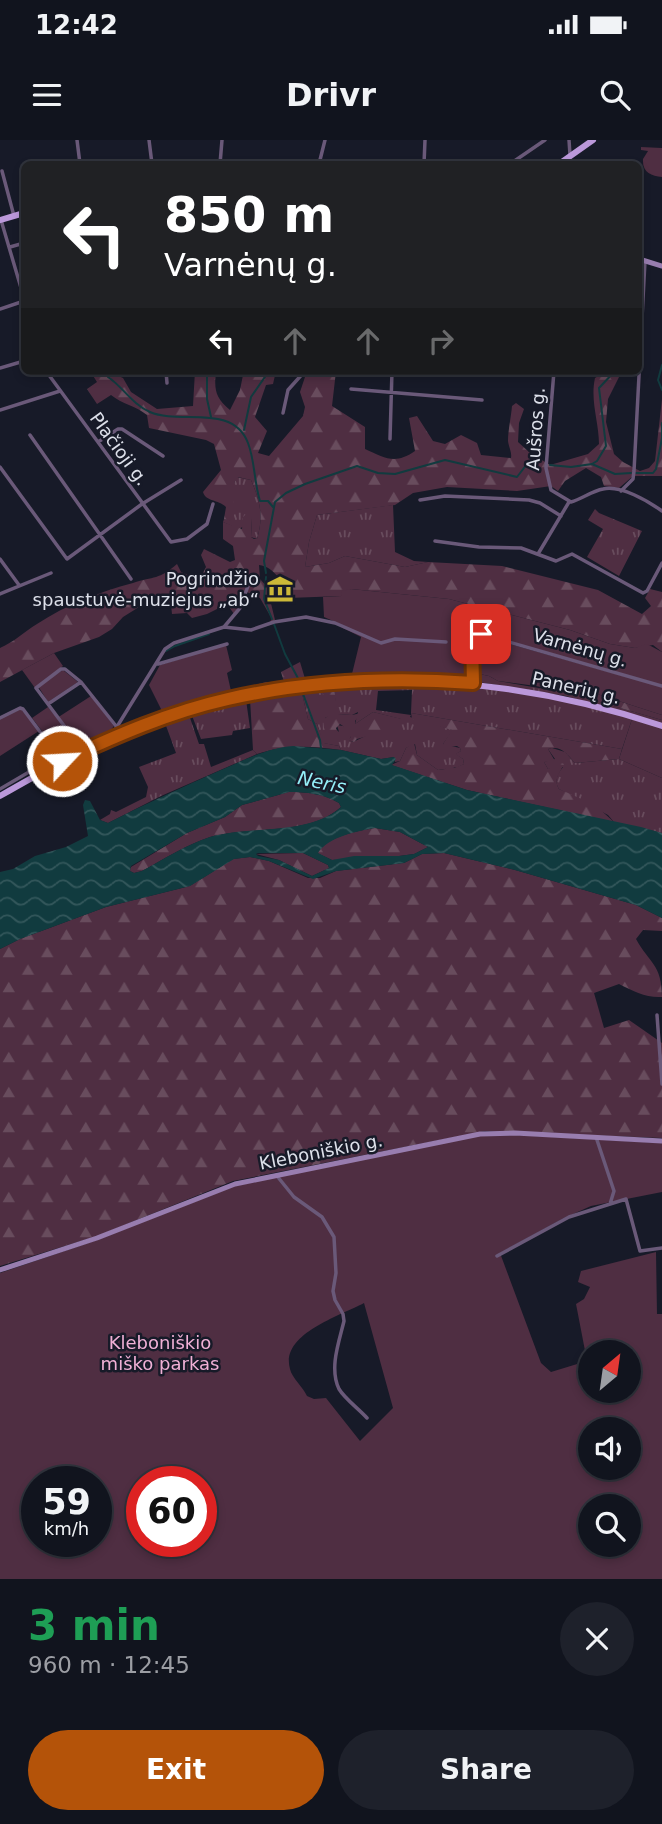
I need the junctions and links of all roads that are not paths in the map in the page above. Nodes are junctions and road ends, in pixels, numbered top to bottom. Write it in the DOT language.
graph roads {
  1 [pos="77,140"];
  2 [pos="149,140"];
  3 [pos="222,140"];
  4 [pos="325,140"];
  5 [pos="425,140"];
  6 [pos="545,140"];
  7 [pos="569,140"];
  8 [pos="593,140"];
  9 [pos="571,156"];
  10 [pos="80,161"];
  11 [pos="152,161"];
  12 [pos="220,161"];
  13 [pos="320,161"];
  14 [pos="424,161"];
  15 [pos="514,161"];
  16 [pos="564,161"];
  17 [pos="2,171"];
  18 [pos="21,213"];
  19 [pos="14,216"];
  20 [pos="0,220"];
  21 [pos="21,244"];
  22 [pos="7,246"];
  23 [pos="642,260"];
  24 [pos="662,266"];
  25 [pos="21,290"];
  26 [pos="21,301"];
  27 [pos="0,309"];
  28 [pos="21,361"];
  29 [pos="0,368"];
  30 [pos="49,375"];
  31 [pos="166,375"];
  32 [pos="301,375"];
  33 [pos="392,375"];
  34 [pos="554,375"];
  35 [pos="638,375"];
  36 [pos="167,383"];
  37 [pos="351,389"];
  38 [pos="60,391"];
  39 [pos="391,391"];
  40 [pos="482,400"];
  41 [pos="0,410"];
  42 [pos="283,413"];
  43 [pos="30,435"];
  44 [pos="390,439"];
  45 [pos="98,442"];
  46 [pos="163,456"];
  47 [pos="0,467"];
  48 [pos="181,480"];
  49 [pos="621,491"];
  50 [pos="420,500"];
  51 [pos="569,502"];
  52 [pos="142,504"];
  53 [pos="213,505"];
  54 [pos="662,511"];
  55 [pos="561,516"];
  56 [pos="100,535"];
  57 [pos="435,541"];
  58 [pos="538,554"];
  59 [pos="0,559"];
  60 [pos="662,563"];
  61 [pos="51,573"];
  62 [pos="253,575"];
  63 [pos="131,579"];
  64 [pos="20,586"];
  65 [pos="0,594"];
  66 [pos="224,627"];
  67 [pos="446,642"];
  68 [pos="227,644"];
  69 [pos="157,664"];
  70 [pos="81,682"];
  71 [pos="473,683"];
  72 [pos="662,686"];
  73 [pos="48,704"];
  74 [pos="0,718"];
  75 [pos="116,726"];
  76 [pos="662,726"];
  77 [pos="68,732"];
  78 [pos="110,738"];
  79 [pos="60,758"];
  80 [pos="0,789"];
  81 [pos="0,796"];
  82 [pos="657,1015"];
  83 [pos="662,1084"];
  84 [pos="596,1137"];
  85 [pos="662,1140"];
  86 [pos="276,1175"];
  87 [pos="614,1191"];
  88 [pos="626,1199"];
  89 [pos="610,1204"];
  90 [pos="662,1248"];
  91 [pos="497,1256"];
  92 [pos="0,1270"];
  93 [pos="367,1418"];
  1 -- 10 [label="street"];
  2 -- 11 [label="street"];
  3 -- 12 [label="street"];
  4 -- 13 [label="street"];
  5 -- 14 [label="street"];
  6 -- 15 [label="street"];
  7 -- 9 [label="street"];
  8 -- 9 [label="main road"];
  9 -- 16 [label="main road"];
  17 -- 19 [label="street"];
  18 -- 19 [label="main road"];
  19 -- 20 [label="main road"];
  20 -- 22 [label="street"];
  21 -- 22 [label="street"];
  22 -- 25 [label="street"];
  23 -- 24 [label="street"];
  26 -- 27 [label="street"];
  28 -- 29 [label="street"];
  30 -- 38 [label="street, Plačioji g."];
  31 -- 36 [label="street"];
  32 -- 42 [label="street"];
  33 -- 39 [label="street"];
  34 -- 51 [label="street, Aušros g."];
  35 -- 49 [label="street"];
  37 -- 39 [label="street"];
  38 -- 41 [label="street"];
  38 -- 45 [label="street, Plačioji g."];
  39 -- 40 [label="street"];
  39 -- 44 [label="street"];
  43 -- 56 [label="street"];
  45 -- 46 [label="street"];
  45 -- 52 [label="street, Plačioji g."];
  47 -- 56 [label="street"];
  48 -- 52 [label="street"];
  49 -- 51 [label="street"];
  49 -- 54 [label="street"];
  50 -- 55 [label="street"];
  51 -- 55 [label="street"];
  52 -- 53 [label="street, Plačioji g."];
  52 -- 56 [label="street"];
  55 -- 58 [label="street"];
  56 -- 63 [label="street"];
  57 -- 58 [label="street"];
  58 -- 60 [label="street"];
  59 -- 64 [label="street"];
  61 -- 64 [label="street"];
  62 -- 66 [label="street"];
  64 -- 65 [label="street"];
  66 -- 67 [label="street"];
  66 -- 69 [label="street"];
  68 -- 69 [label="street"];
  69 -- 75 [label="street"];
  70 -- 73 [label="street"];
  70 -- 73 [label="street"];
  70 -- 75 [label="street"];
  71 -- 72 [label="street, Varnėnų g."];
  71 -- 76 [label="main road, Panerių g."];
  71 -- 78 [label="main road, Panerių g."];
  73 -- 77 [label="street"];
  74 -- 79 [label="street"];
  75 -- 78 [label="street"];
  78 -- 79 [label="main road, Panerių g."];
  79 -- 80 [label="street"];
  79 -- 81 [label="main road, Panerių g."];
  82 -- 83 [label="street"];
  84 -- 85 [label="street, Kleboniškio g."];
  84 -- 86 [label="street, Kleboniškio g."];
  84 -- 87 [label="street"];
  86 -- 92 [label="street, Kleboniškio g."];
  86 -- 93 [label="street"];
  87 -- 88 [label="street"];
  87 -- 89 [label="street"];
  88 -- 89 [label="street"];
  88 -- 90 [label="street"];
  89 -- 91 [label="street"];
}
